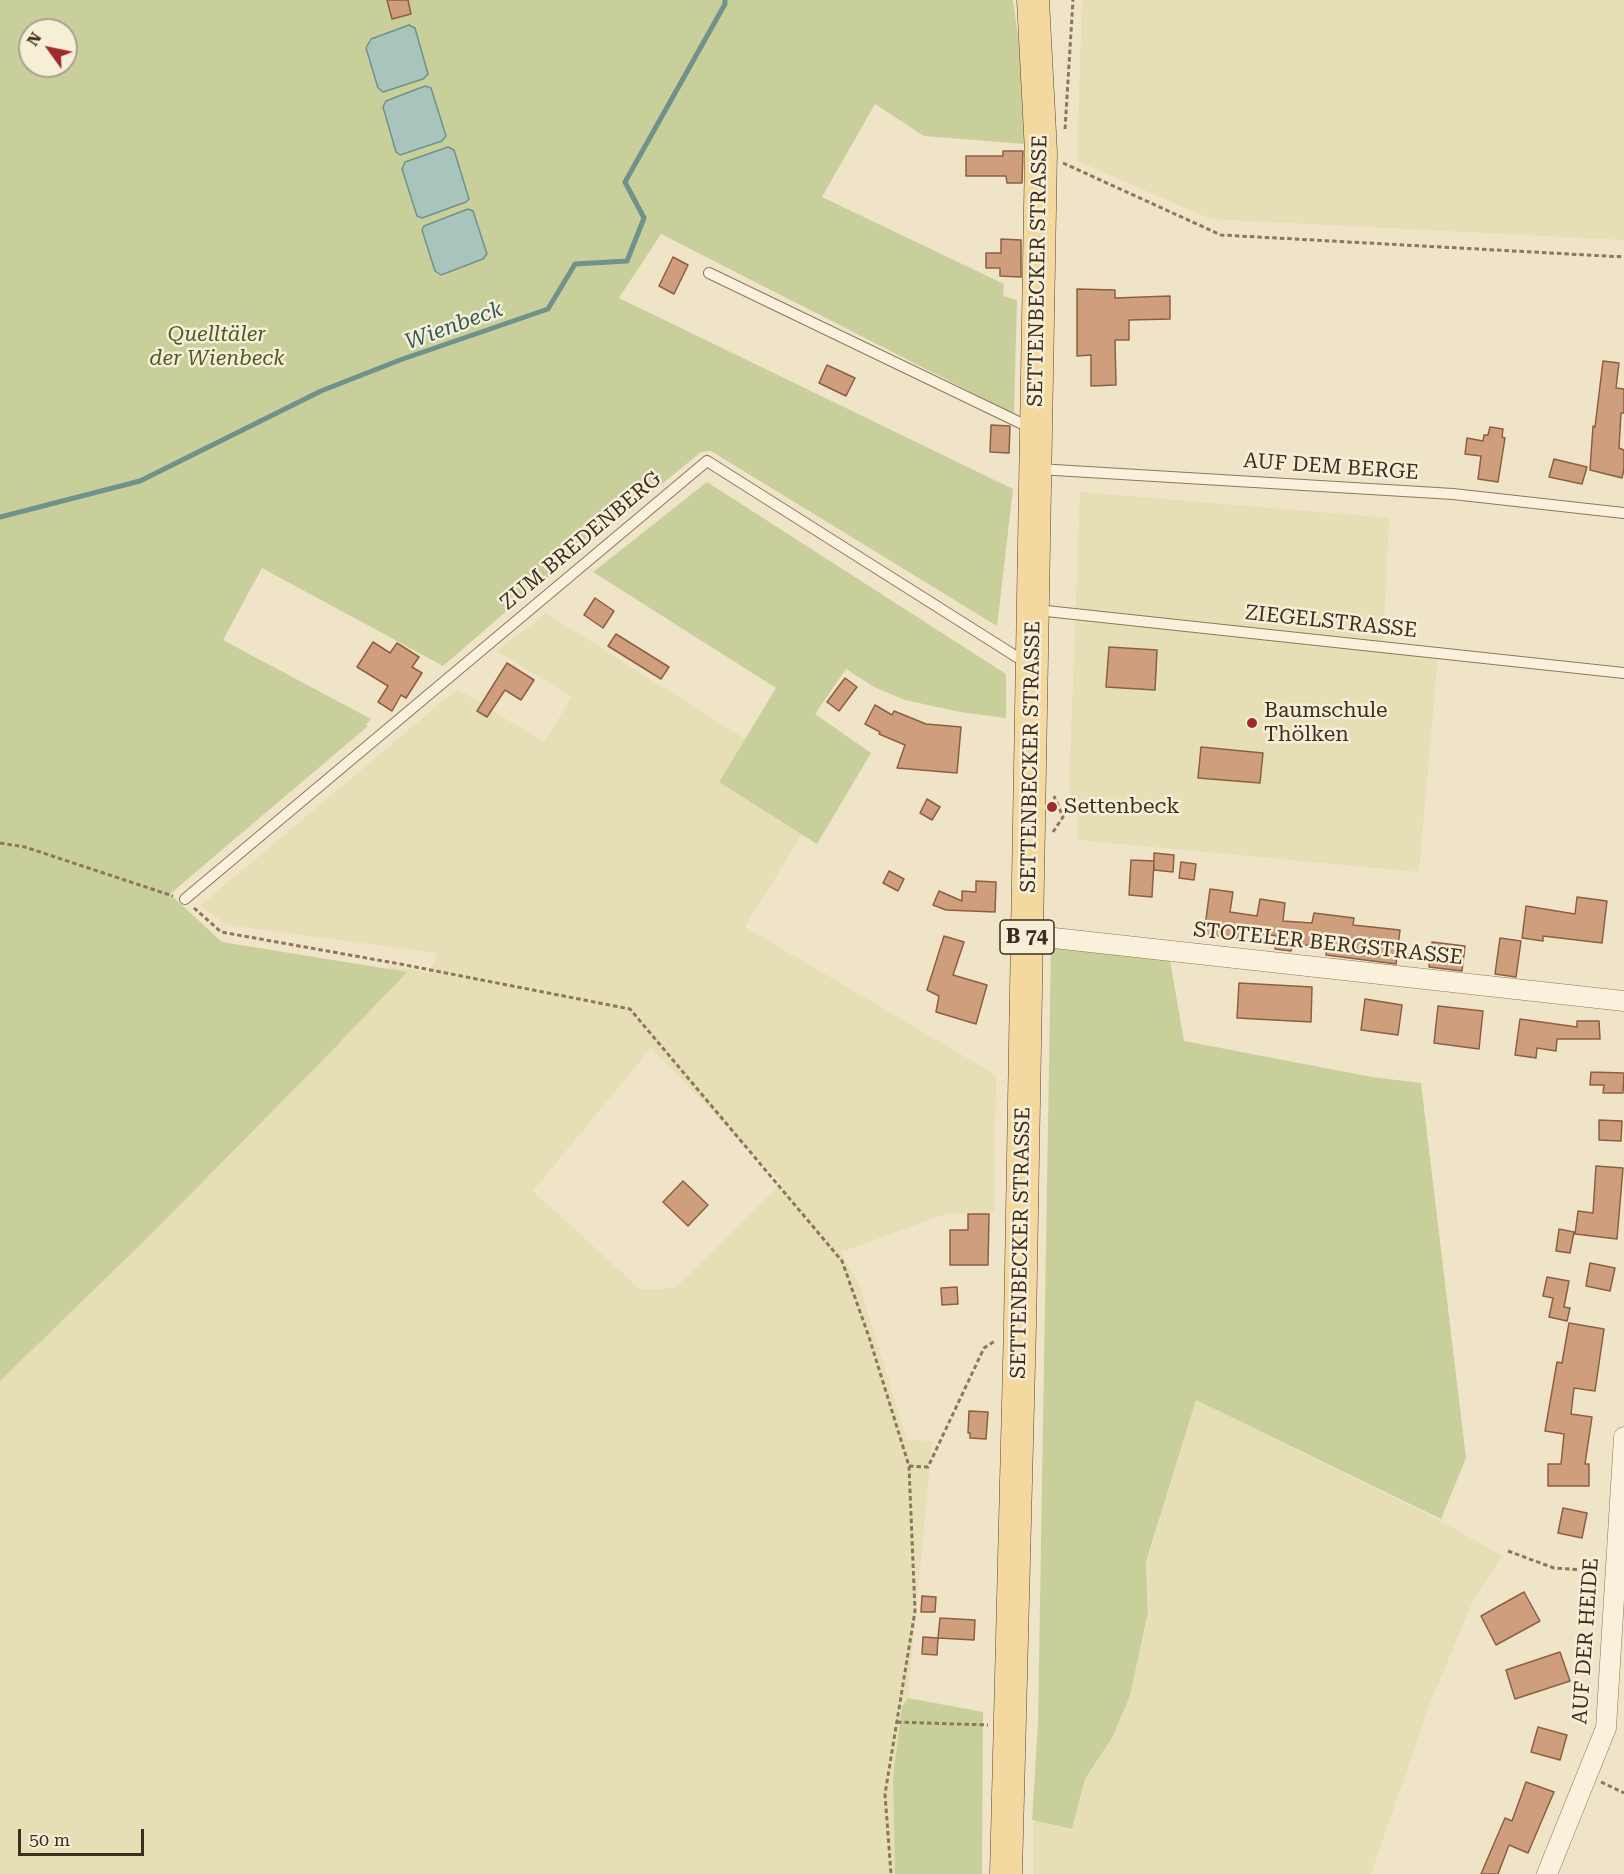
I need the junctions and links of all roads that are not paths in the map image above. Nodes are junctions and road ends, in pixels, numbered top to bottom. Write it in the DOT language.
graph roads {
  1 [pos="1033,0"];
  2 [pos="710,273"];
  3 [pos="1037,431"];
  4 [pos="1036,469"];
  5 [pos="1624,513"];
  6 [pos="1034,609"];
  7 [pos="1032,667"];
  8 [pos="1624,673"];
  9 [pos="184,899"];
  10 [pos="1027,935"];
  11 [pos="1624,1001"];
  12 [pos="1624,1437"];
  13 [pos="1624,1719"];
  14 [pos="1606,1728"];
  15 [pos="1006,1874"];
  16 [pos="1547,1874"];
  1 -- 3 [label="main road, SETTENBECKER STRASSE / B 74"];
  2 -- 3 [label="lane"];
  3 -- 4 [label="main road, SETTENBECKER STRASSE / B 74"];
  4 -- 5 [label="lane, AUF DEM BERGE"];
  4 -- 6 [label="main road, SETTENBECKER STRASSE / B 74"];
  6 -- 7 [label="main road, SETTENBECKER STRASSE / B 74"];
  6 -- 8 [label="lane, ZIEGELSTRASSE"];
  7 -- 9 [label="lane, ZUM BREDENBERG"];
  7 -- 10 [label="main road, SETTENBECKER STRASSE / B 74"];
  10 -- 11 [label="street, STOTELER BERGSTRASSE"];
  10 -- 15 [label="main road, SETTENBECKER STRASSE / B 74"];
  12 -- 14 [label="street, AUF DER HEIDE"];
  13 -- 14 [label="street"];
  14 -- 16 [label="street, AUF DER HEIDE"];
}
